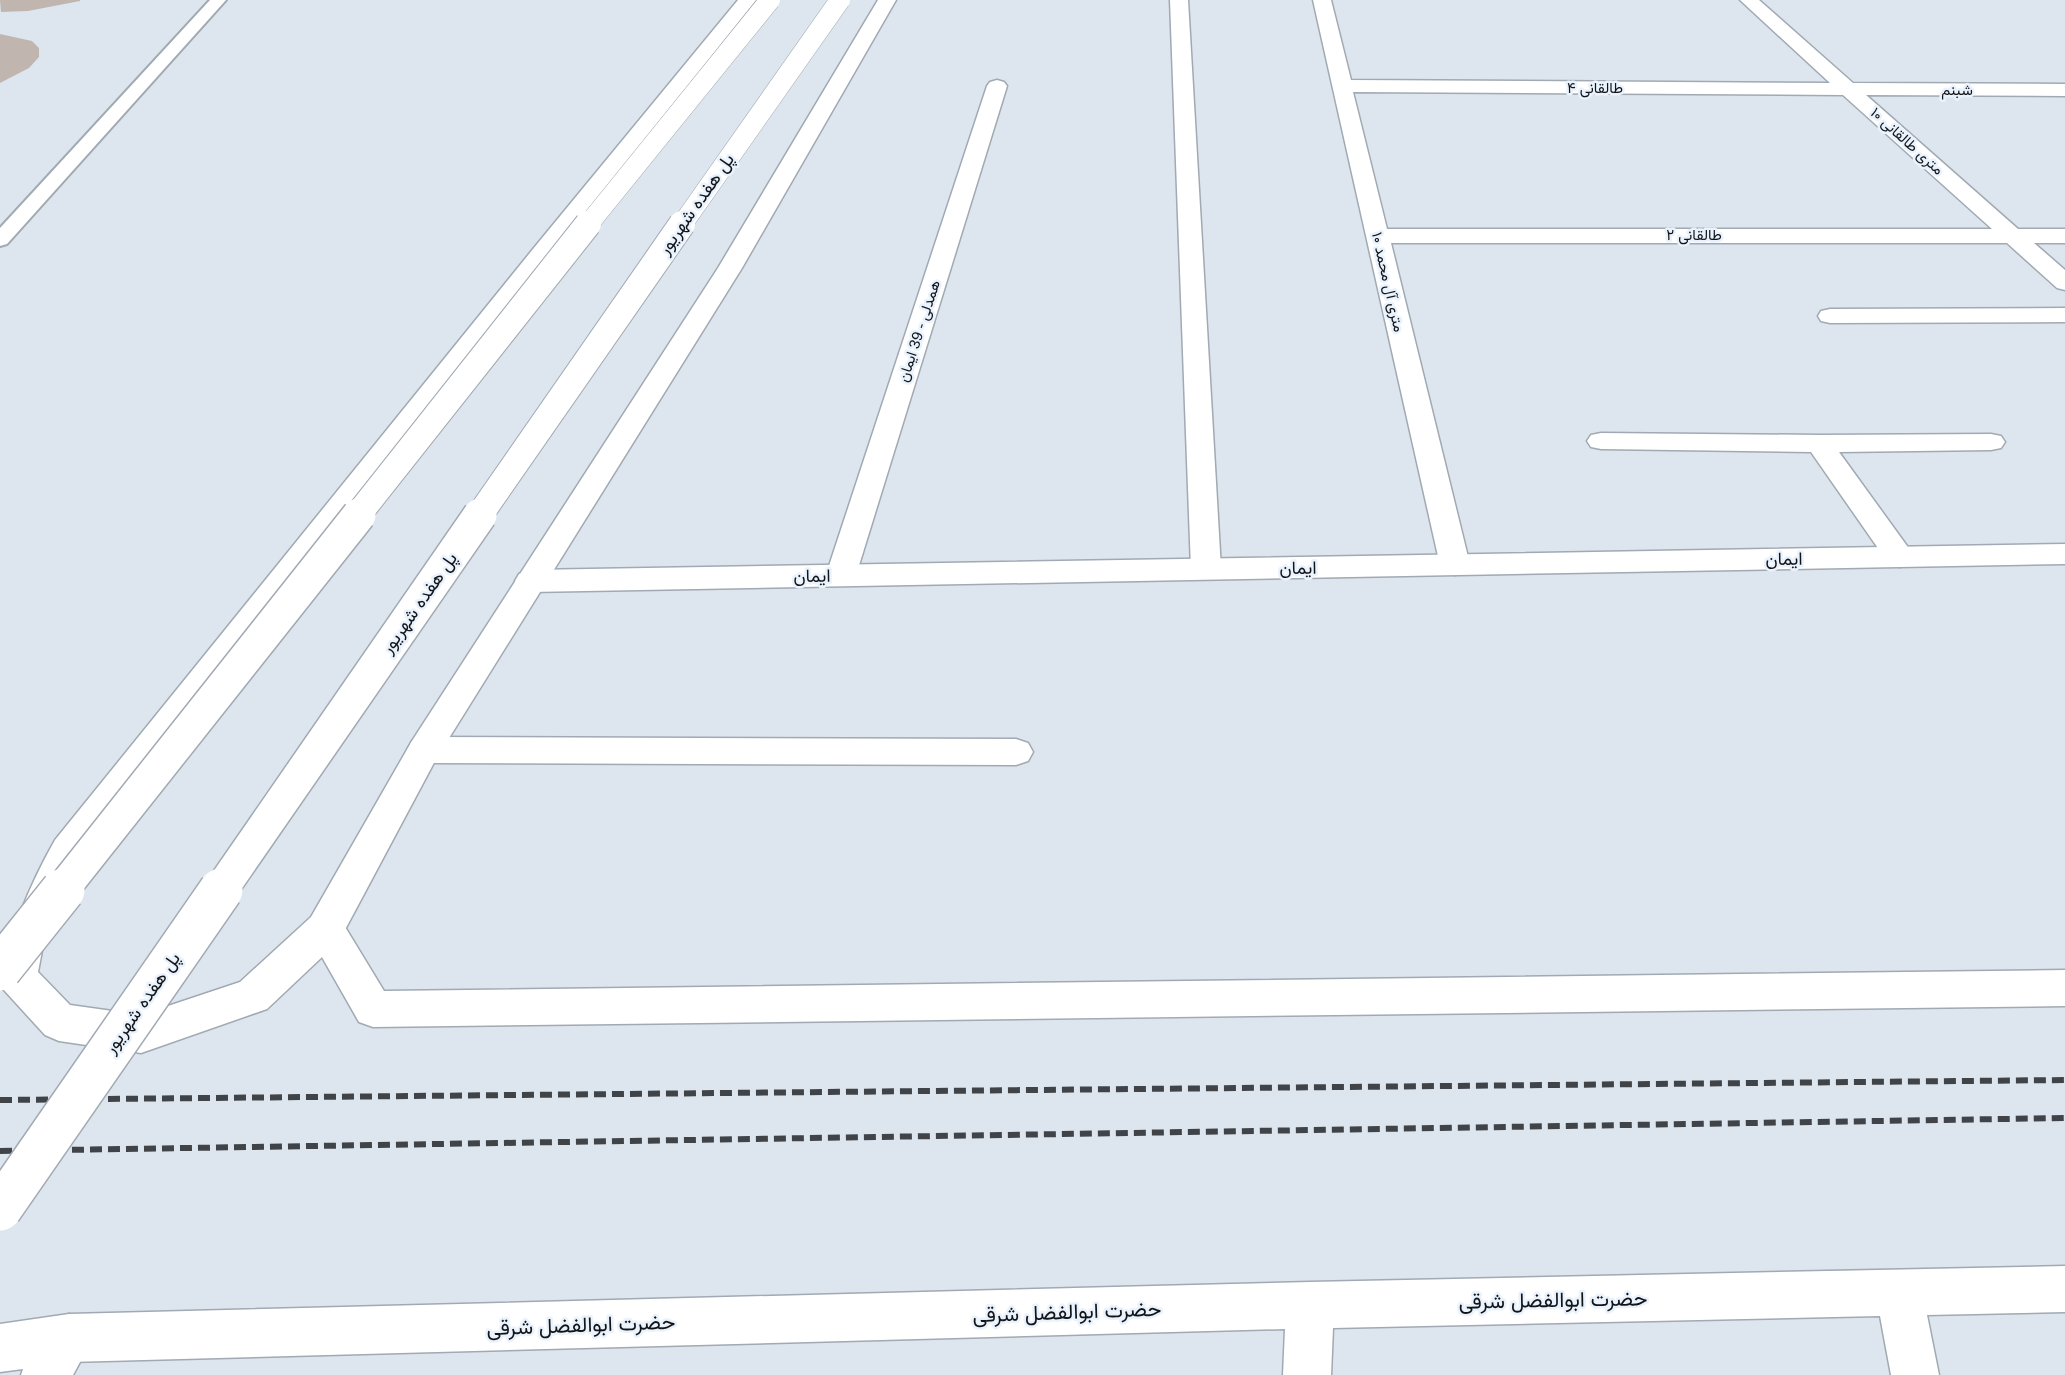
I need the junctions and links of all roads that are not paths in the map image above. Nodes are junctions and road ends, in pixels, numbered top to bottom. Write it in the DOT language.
graph roads {
  1 [pos="218,0"];
  2 [pos="747,0"];
  3 [pos="770,0"];
  4 [pos="840,0"];
  5 [pos="887,0"];
  6 [pos="1179,0"];
  7 [pos="1322,0"];
  8 [pos="1749,0"];
  9 [pos="997,86"];
  10 [pos="1342,86"];
  11 [pos="1849,89"];
  12 [pos="2065,90"];
  13 [pos="2012,235"];
  14 [pos="1377,236"];
  15 [pos="2065,236"];
  16 [pos="0,240"];
  17 [pos="2065,283"];
  18 [pos="2065,315"];
  19 [pos="1830,316"];
  20 [pos="1601,441"];
  21 [pos="1990,442"];
  22 [pos="1818,444"];
  23 [pos="2065,554"];
  24 [pos="1899,557"];
  25 [pos="1455,565"];
  26 [pos="1206,569"];
  27 [pos="841,575"];
  28 [pos="530,581"];
  29 [pos="424,750"];
  30 [pos="1016,752"];
  31 [pos="325,929"];
  32 [pos="0,969"];
  33 [pos="2065,988"];
  34 [pos="0,1209"];
  35 [pos="2065,1289"];
  36 [pos="1899,1292"];
  37 [pos="1310,1305"];
  38 [pos="0,1348"];
  39 [pos="57,1357"];
  40 [pos="1307,1375"];
  41 [pos="1915,1375"];
  1 -- 16 [label="lane"];
  2 -- 31 [label="street"];
  3 -- 32 [label="street, bridge"];
  4 -- 34 [label="street, پل هفده شهریور, bridge"];
  5 -- 28 [label="street"];
  6 -- 26 [label="street"];
  7 -- 10 [label="street, ۱۰ متری آل محمد"];
  8 -- 11 [label="street, ۱۰ متری طالقانی"];
  9 -- 27 [label="street, همدلی - 39 ایمان"];
  10 -- 11 [label="street, طالقانی ۴"];
  10 -- 14 [label="street, ۱۰ متری آل محمد"];
  11 -- 12 [label="street, شبنم"];
  11 -- 13 [label="street, ۱۰ متری طالقانی"];
  13 -- 14 [label="street, طالقانی ۲"];
  13 -- 15 [label="street, طالقانی ۲"];
  13 -- 17 [label="street, ۱۰ متری طالقانی"];
  14 -- 25 [label="street, ۱۰ متری آل محمد"];
  18 -- 19 [label="street"];
  20 -- 22 [label="street"];
  21 -- 22 [label="street"];
  22 -- 24 [label="street"];
  23 -- 24 [label="street, ایمان"];
  24 -- 25 [label="street, ایمان"];
  25 -- 26 [label="street, ایمان"];
  26 -- 27 [label="street, ایمان"];
  27 -- 28 [label="street, ایمان"];
  28 -- 29 [label="street"];
  29 -- 30 [label="street"];
  29 -- 31 [label="street"];
  31 -- 33 [label="street"];
  35 -- 36 [label="street, حضرت ابوالفضل شرقی"];
  36 -- 37 [label="street, حضرت ابوالفضل شرقی"];
  36 -- 41 [label="street"];
  37 -- 39 [label="street, حضرت ابوالفضل شرقی"];
  37 -- 40 [label="street"];
  38 -- 39 [label="street, حضرت ابوالفضل شرقی"];
}
